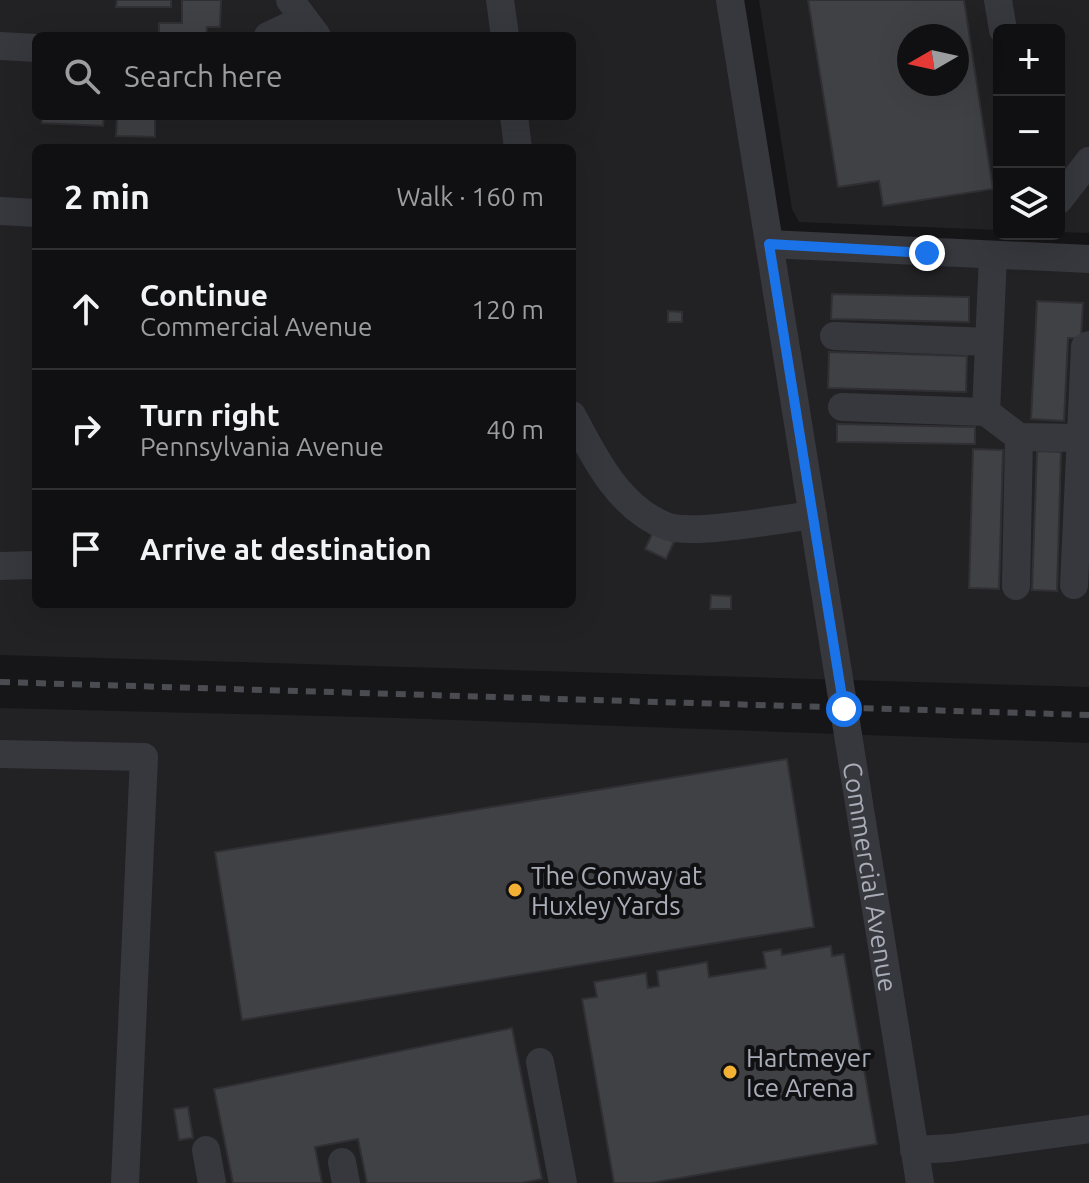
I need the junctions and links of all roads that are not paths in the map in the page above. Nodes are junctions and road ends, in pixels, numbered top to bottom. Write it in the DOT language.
graph roads {
  1 [pos="500,0"];
  2 [pos="730,0"];
  3 [pos="998,0"];
  4 [pos="303,19"];
  5 [pos="1002,24"];
  6 [pos="276,32"];
  7 [pos="504,32"];
  8 [pos="0,46"];
  9 [pos="32,48"];
  10 [pos="514,120"];
  11 [pos="518,144"];
  12 [pos="1089,161"];
  13 [pos="1065,192"];
  14 [pos="0,211"];
  15 [pos="32,213"];
  16 [pos="769,244"];
  17 [pos="1029,246"];
  18 [pos="993,256"];
  19 [pos="1089,259"];
  20 [pos="834,336"];
  21 [pos="989,342"];
  22 [pos="1089,345"];
  23 [pos="842,407"];
  24 [pos="986,412"];
  25 [pos="576,435"];
  26 [pos="1019,437"];
  27 [pos="1081,438"];
  28 [pos="813,515"];
  29 [pos="32,565"];
  30 [pos="0,566"];
  31 [pos="1074,585"];
  32 [pos="1016,586"];
  33 [pos="0,754"];
  34 [pos="540,1062"];
  35 [pos="1089,1129"];
  36 [pos="206,1150"];
  37 [pos="914,1150"];
  38 [pos="125,1183"];
  39 [pos="212,1183"];
  40 [pos="563,1183"];
  41 [pos="920,1183"];
  1 -- 7 [label="street"];
  2 -- 16 [label="street, Commercial Avenue"];
  3 -- 5 [label="street"];
  4 -- 6 [label="street"];
  8 -- 9 [label="street"];
  10 -- 11 [label="street"];
  12 -- 13 [label="street"];
  14 -- 15 [label="street"];
  16 -- 18 [label="street"];
  16 -- 28 [label="street, Commercial Avenue"];
  17 -- 18 [label="street"];
  17 -- 19 [label="street"];
  18 -- 21 [label="street"];
  20 -- 21 [label="street"];
  21 -- 24 [label="street"];
  22 -- 27 [label="street"];
  23 -- 24 [label="street"];
  24 -- 26 [label="street"];
  25 -- 28 [label="street"];
  26 -- 27 [label="street"];
  26 -- 32 [label="street"];
  27 -- 31 [label="street"];
  28 -- 37 [label="street, Commercial Avenue"];
  29 -- 30 [label="street"];
  33 -- 38 [label="street"];
  34 -- 40 [label="street"];
  35 -- 37 [label="street"];
  36 -- 39 [label="street"];
  37 -- 41 [label="street, Commercial Avenue"];
}
